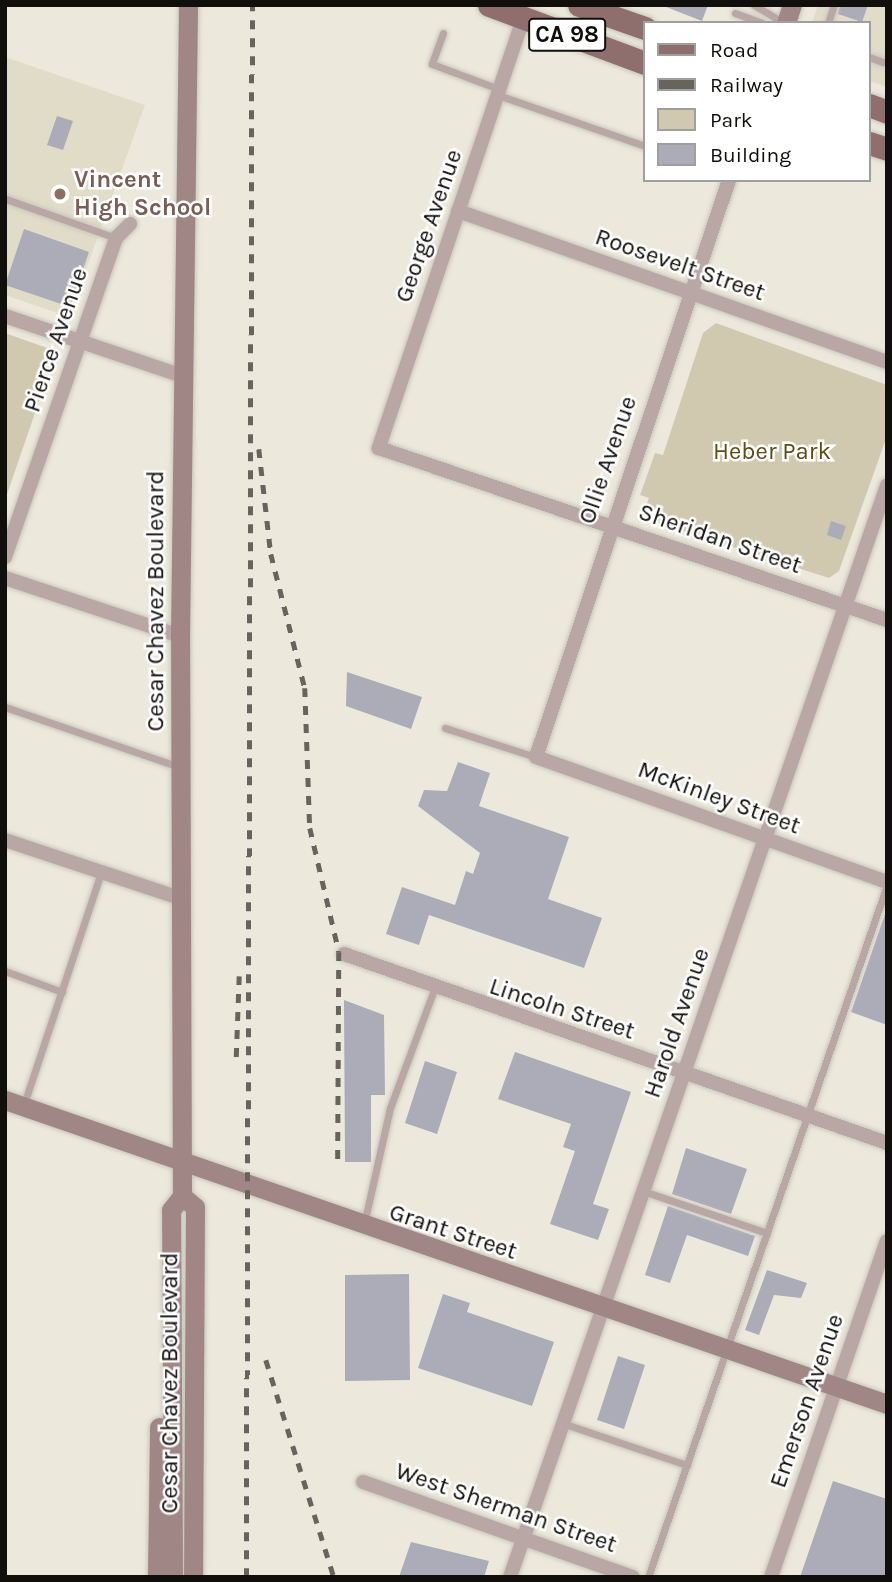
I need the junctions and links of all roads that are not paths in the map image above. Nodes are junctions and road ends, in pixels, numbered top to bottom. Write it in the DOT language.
graph roads {
  1 [pos="188,5"];
  2 [pos="489,5"];
  3 [pos="579,5"];
  4 [pos="754,5"];
  5 [pos="735,13"];
  6 [pos="523,19"];
  7 [pos="757,21"];
  8 [pos="782,21"];
  9 [pos="644,26"];
  10 [pos="443,33"];
  11 [pos="887,52"];
  12 [pos="885,62"];
  13 [pos="644,64"];
  14 [pos="498,92"];
  15 [pos="644,146"];
  16 [pos="728,182"];
  17 [pos="6,199"];
  18 [pos="458,211"];
  19 [pos="131,225"];
  20 [pos="116,238"];
  21 [pos="691,293"];
  22 [pos="5,316"];
  23 [pos="79,341"];
  24 [pos="887,362"];
  25 [pos="182,376"];
  26 [pos="379,448"];
  27 [pos="887,485"];
  28 [pos="611,527"];
  29 [pos="5,557"];
  30 [pos="5,578"];
  31 [pos="845,606"];
  32 [pos="887,621"];
  33 [pos="180,636"];
  34 [pos="5,707"];
  35 [pos="444,728"];
  36 [pos="536,757"];
  37 [pos="179,767"];
  38 [pos="5,839"];
  39 [pos="764,839"];
  40 [pos="101,872"];
  41 [pos="887,883"];
  42 [pos="178,898"];
  43 [pos="344,954"];
  44 [pos="5,971"];
  45 [pos="434,990"];
  46 [pos="62,992"];
  47 [pos="684,1073"];
  48 [pos="14,1103"];
  49 [pos="807,1115"];
  50 [pos="887,1143"];
  51 [pos="179,1162"];
  52 [pos="643,1191"];
  53 [pos="182,1196"];
  54 [pos="363,1228"];
  55 [pos="767,1233"];
  56 [pos="887,1241"];
  57 [pos="602,1307"];
  58 [pos="172,1328"];
  59 [pos="726,1350"];
  60 [pos="836,1387"];
  61 [pos="887,1404"];
  62 [pos="562,1423"];
  63 [pos="687,1465"];
  64 [pos="363,1482"];
  65 [pos="523,1538"];
  66 [pos="157,1577"];
  67 [pos="173,1577"];
  68 [pos="193,1577"];
  69 [pos="510,1577"];
  70 [pos="633,1577"];
  71 [pos="648,1577"];
  72 [pos="771,1577"];
  1 -- 25 [label="main road, Cesar Chavez Boulevard"];
  2 -- 6 [label="main road, CA 98"];
  3 -- 9 [label="main road, CA 98"];
  4 -- 8 [label="lane"];
  5 -- 7 [label="lane"];
  6 -- 13 [label="main road, CA 98"];
  6 -- 14 [label="street, George Avenue"];
  10 -- 14 [label="lane"];
  11 -- 12 [label="lane"];
  14 -- 15 [label="lane"];
  14 -- 18 [label="street, George Avenue"];
  16 -- 21 [label="street, Ollie Avenue"];
  17 -- 20 [label="lane"];
  18 -- 21 [label="street, Roosevelt Street"];
  18 -- 26 [label="street, George Avenue"];
  19 -- 20 [label="street, Pierce Avenue"];
  20 -- 23 [label="street, Pierce Avenue"];
  21 -- 24 [label="street, Roosevelt Street"];
  21 -- 28 [label="street, Ollie Avenue"];
  22 -- 23 [label="street"];
  23 -- 25 [label="street"];
  23 -- 29 [label="street, Pierce Avenue"];
  25 -- 33 [label="main road, Cesar Chavez Boulevard"];
  26 -- 28 [label="street, Sheridan Street"];
  27 -- 31 [label="street, Harold Avenue"];
  28 -- 31 [label="street, Sheridan Street"];
  28 -- 36 [label="street, Ollie Avenue"];
  30 -- 33 [label="street"];
  31 -- 32 [label="street, Sheridan Street"];
  31 -- 39 [label="street, Harold Avenue"];
  33 -- 37 [label="main road, Cesar Chavez Boulevard"];
  34 -- 37 [label="lane"];
  35 -- 36 [label="lane"];
  36 -- 39 [label="street, McKinley Street"];
  37 -- 42 [label="main road, Cesar Chavez Boulevard"];
  38 -- 40 [label="street"];
  39 -- 41 [label="street, McKinley Street"];
  39 -- 47 [label="street, Harold Avenue"];
  40 -- 42 [label="street"];
  40 -- 46 [label="lane"];
  41 -- 49 [label="lane"];
  42 -- 51 [label="main road, Cesar Chavez Boulevard"];
  43 -- 45 [label="street, Lincoln Street"];
  44 -- 46 [label="lane"];
  45 -- 47 [label="street, Lincoln Street"];
  45 -- 54 [label="lane"];
  46 -- 48 [label="lane"];
  47 -- 49 [label="street, Lincoln Street"];
  47 -- 52 [label="street, Harold Avenue"];
  48 -- 51 [label="main road, Grant Street"];
  49 -- 50 [label="street, Lincoln Street"];
  49 -- 55 [label="lane"];
  51 -- 53 [label="main road, Cesar Chavez Boulevard"];
  51 -- 54 [label="main road, Grant Street"];
  52 -- 55 [label="lane"];
  52 -- 57 [label="street, Harold Avenue"];
  53 -- 58 [label="main road, Cesar Chavez Boulevard"];
  53 -- 68 [label="main road, Cesar Chavez Boulevard"];
  54 -- 57 [label="main road, Grant Street"];
  55 -- 59 [label="lane"];
  56 -- 60 [label="street, Emerson Avenue"];
  57 -- 59 [label="main road, Grant Street"];
  57 -- 62 [label="street, Harold Avenue"];
  58 -- 66 [label="main road"];
  58 -- 67 [label="main road, Cesar Chavez Boulevard"];
  59 -- 60 [label="main road, Grant Street"];
  59 -- 63 [label="lane"];
  60 -- 61 [label="main road, Grant Street"];
  60 -- 72 [label="street, Emerson Avenue"];
  62 -- 63 [label="lane"];
  62 -- 65 [label="street, Harold Avenue"];
  63 -- 71 [label="lane"];
  64 -- 65 [label="street, West Sherman Street"];
  65 -- 69 [label="street, Harold Avenue"];
  65 -- 70 [label="street, West Sherman Street"];
}
